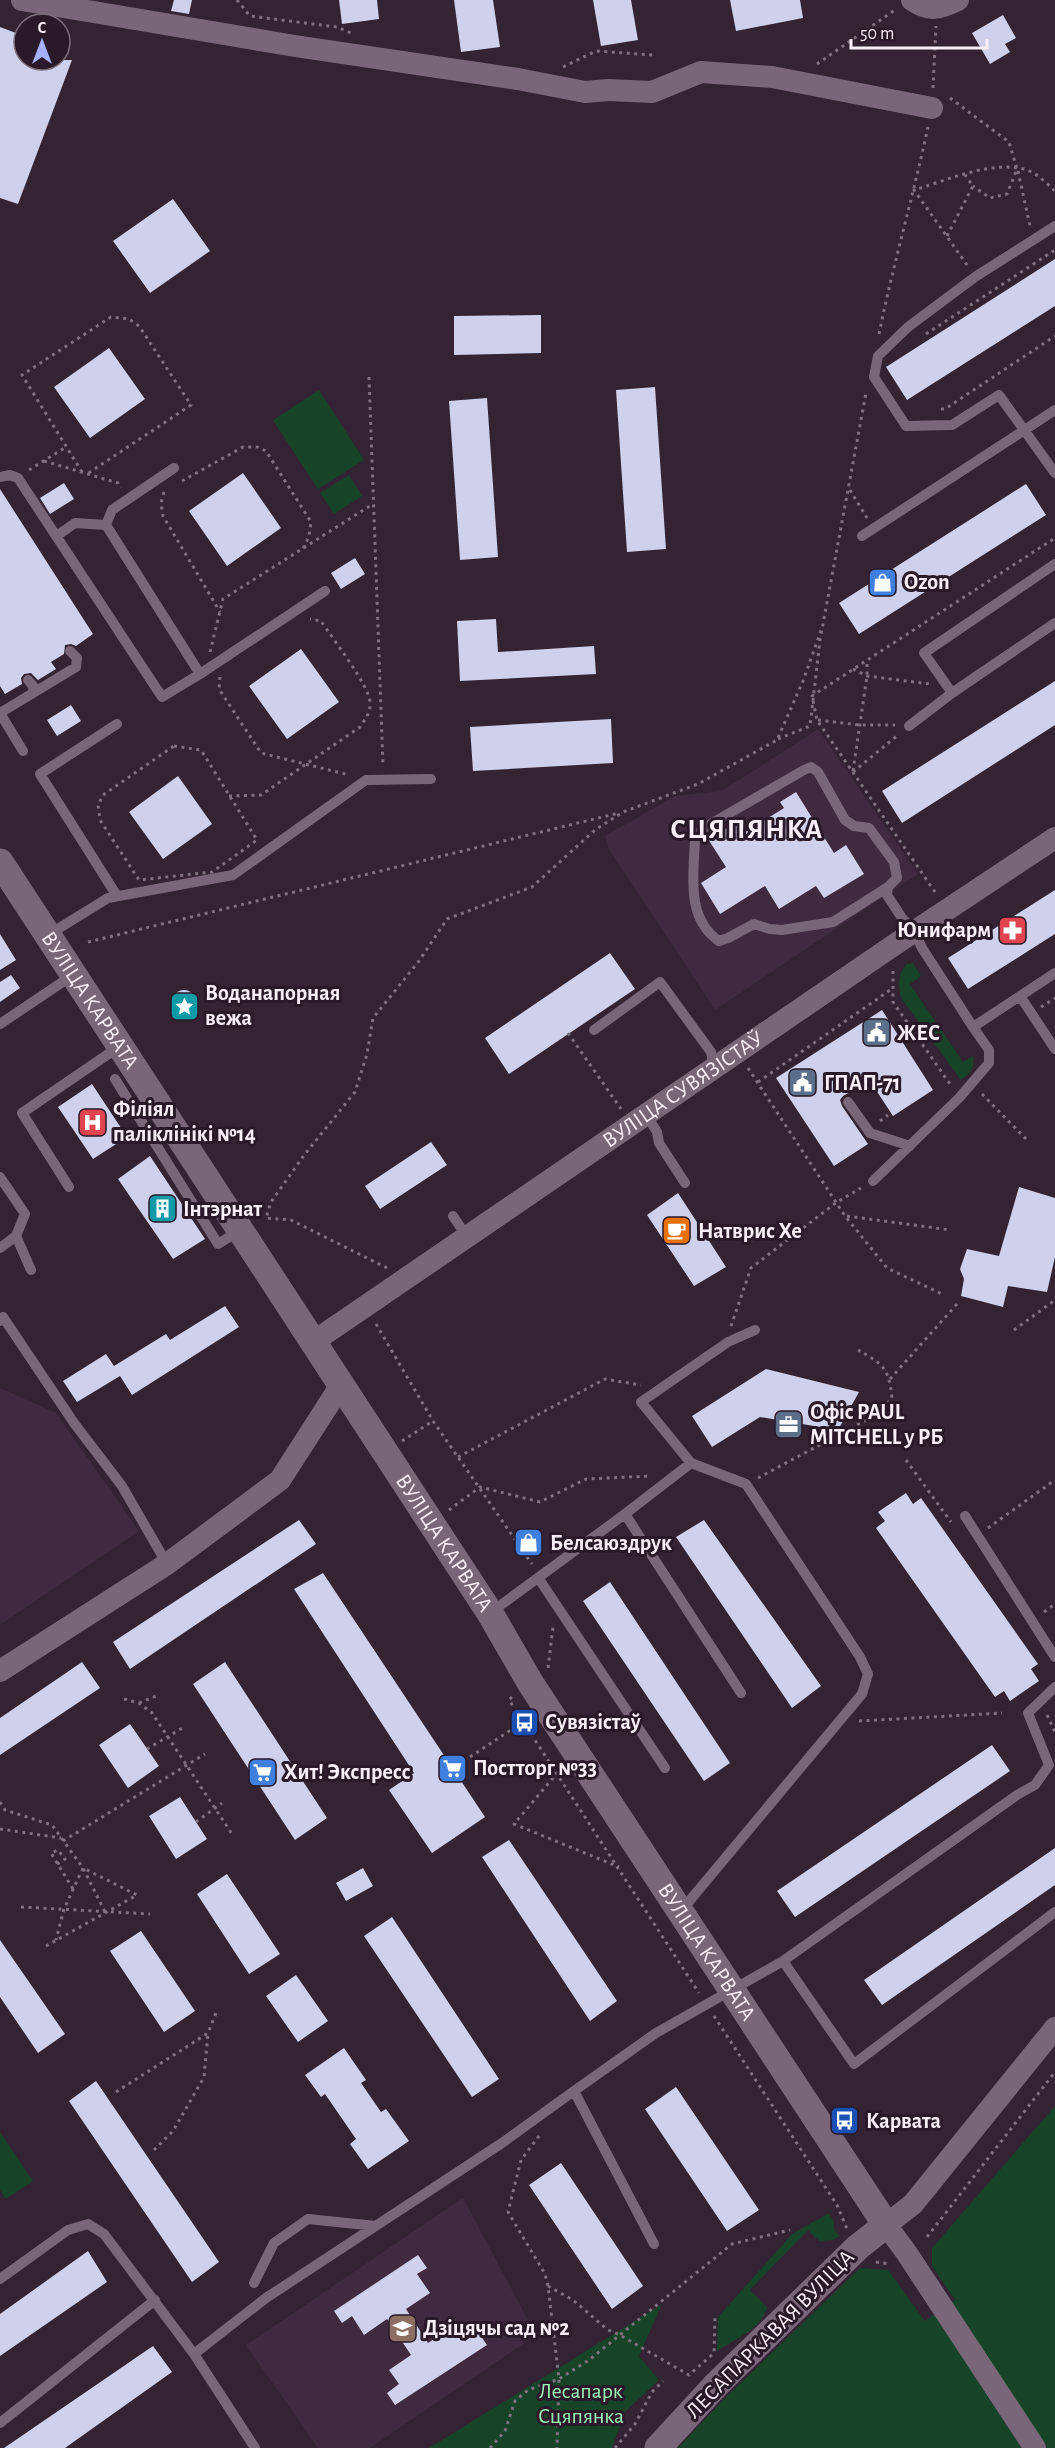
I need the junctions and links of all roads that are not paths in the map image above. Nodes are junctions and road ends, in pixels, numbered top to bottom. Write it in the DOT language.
graph roads {
  1 [pos="22,0"];
  2 [pos="958,0"];
  3 [pos="905,3"];
  4 [pos="933,100"];
  5 [pos="1055,226"];
  6 [pos="1055,410"];
  7 [pos="1026,429"];
  8 [pos="174,468"];
  9 [pos="1055,473"];
  10 [pos="0,477"];
  11 [pos="106,525"];
  12 [pos="58,535"];
  13 [pos="862,536"];
  14 [pos="1055,564"];
  15 [pos="326,591"];
  16 [pos="1055,622"];
  17 [pos="70,651"];
  18 [pos="200,674"];
  19 [pos="28,680"];
  20 [pos="950,690"];
  21 [pos="32,694"];
  22 [pos="0,713"];
  23 [pos="117,724"];
  24 [pos="909,726"];
  25 [pos="23,751"];
  26 [pos="431,779"];
  27 [pos="1055,838"];
  28 [pos="0,862"];
  29 [pos="888,887"];
  30 [pos="117,897"];
  31 [pos="914,931"];
  32 [pos="48,936"];
  33 [pos="1055,973"];
  34 [pos="73,975"];
  35 [pos="1020,996"];
  36 [pos="0,1024"];
  37 [pos="973,1027"];
  38 [pos="594,1030"];
  39 [pos="120,1046"];
  40 [pos="1055,1048"];
  41 [pos="714,1068"];
  42 [pos="115,1079"];
  43 [pos="848,1102"];
  44 [pos="646,1114"];
  45 [pos="910,1146"];
  46 [pos="0,1177"];
  47 [pos="873,1181"];
  48 [pos="685,1183"];
  49 [pos="69,1187"];
  50 [pos="453,1216"];
  51 [pos="240,1230"];
  52 [pos="16,1236"];
  53 [pos="467,1237"];
  54 [pos="0,1248"];
  55 [pos="31,1270"];
  56 [pos="0,1320"];
  57 [pos="755,1330"];
  58 [pos="313,1342"];
  59 [pos="341,1385"];
  60 [pos="691,1463"];
  61 [pos="625,1514"];
  62 [pos="965,1516"];
  63 [pos="167,1564"];
  64 [pos="539,1579"];
  65 [pos="490,1613"];
  66 [pos="1055,1657"];
  67 [pos="0,1671"];
  68 [pos="1055,1687"];
  69 [pos="741,1693"];
  70 [pos="665,1768"];
  71 [pos="681,1911"];
  72 [pos="1055,1912"];
  73 [pos="783,1961"];
  74 [pos="733,1992"];
  75 [pos="1055,2028"];
  76 [pos="574,2091"];
  77 [pos="886,2225"];
  78 [pos="376,2226"];
  79 [pos="654,2244"];
  80 [pos="0,2278"];
  81 [pos="255,2283"];
  82 [pos="155,2300"];
  83 [pos="194,2354"];
  84 [pos="0,2423"];
  85 [pos="255,2448"];
  86 [pos="658,2448"];
  87 [pos="1035,2448"];
  1 -- 4 [label="street"];
  2 -- 3 [label="street"];
  5 -- 7 [label="lane"];
  6 -- 7 [label="lane"];
  7 -- 9 [label="lane"];
  7 -- 13 [label="lane"];
  8 -- 11 [label="lane"];
  10 -- 12 [label="lane"];
  11 -- 12 [label="lane"];
  11 -- 18 [label="lane"];
  12 -- 18 [label="lane"];
  14 -- 20 [label="lane"];
  15 -- 18 [label="lane"];
  16 -- 20 [label="lane"];
  17 -- 21 [label="lane"];
  19 -- 21 [label="lane"];
  20 -- 24 [label="lane"];
  21 -- 22 [label="lane"];
  22 -- 25 [label="lane"];
  23 -- 30 [label="lane"];
  26 -- 30 [label="lane"];
  27 -- 31 [label="street, ВУЛІЦА СУВЯЗІСТАЎ"];
  28 -- 32 [label="street, ВУЛІЦА КАРВАТА"];
  29 -- 29 [label="lane"];
  29 -- 31 [label="lane"];
  30 -- 32 [label="lane"];
  31 -- 37 [label="lane"];
  31 -- 41 [label="street, ВУЛІЦА СУВЯЗІСТАЎ"];
  32 -- 34 [label="street, ВУЛІЦА КАРВАТА"];
  33 -- 35 [label="lane"];
  34 -- 36 [label="lane"];
  34 -- 39 [label="street, ВУЛІЦА КАРВАТА"];
  35 -- 37 [label="lane"];
  35 -- 40 [label="lane"];
  37 -- 45 [label="lane"];
  38 -- 41 [label="lane"];
  39 -- 49 [label="lane"];
  39 -- 51 [label="street, ВУЛІЦА КАРВАТА"];
  41 -- 44 [label="street, ВУЛІЦА СУВЯЗІСТАЎ"];
  42 -- 51 [label="lane"];
  43 -- 45 [label="lane"];
  44 -- 48 [label="lane"];
  44 -- 53 [label="street, ВУЛІЦА СУВЯЗІСТАЎ"];
  45 -- 47 [label="lane"];
  46 -- 52 [label="lane"];
  50 -- 53 [label="lane"];
  51 -- 58 [label="street, ВУЛІЦА КАРВАТА"];
  52 -- 54 [label="lane"];
  52 -- 55 [label="lane"];
  53 -- 58 [label="street, ВУЛІЦА СУВЯЗІСТАЎ"];
  56 -- 63 [label="lane"];
  57 -- 60 [label="lane"];
  58 -- 59 [label="street, ВУЛІЦА КАРВАТА"];
  59 -- 63 [label="street"];
  59 -- 65 [label="street, ВУЛІЦА КАРВАТА"];
  60 -- 61 [label="lane"];
  60 -- 71 [label="lane"];
  61 -- 64 [label="lane"];
  61 -- 69 [label="lane"];
  62 -- 66 [label="lane"];
  63 -- 67 [label="street"];
  64 -- 65 [label="lane"];
  64 -- 70 [label="lane"];
  65 -- 71 [label="street, ВУЛІЦА КАРВАТА"];
  68 -- 73 [label="lane"];
  71 -- 74 [label="street, ВУЛІЦА КАРВАТА"];
  72 -- 73 [label="lane"];
  73 -- 74 [label="lane"];
  74 -- 76 [label="lane"];
  74 -- 77 [label="street, ВУЛІЦА КАРВАТА"];
  75 -- 77 [label="street"];
  76 -- 78 [label="lane"];
  76 -- 79 [label="lane"];
  77 -- 86 [label="street, ЛЕСАПАРКАВАЯ ВУЛІЦА"];
  77 -- 87 [label="street, ВУЛІЦА КАРВАТА"];
  78 -- 81 [label="lane"];
  78 -- 83 [label="lane"];
  80 -- 82 [label="lane"];
  82 -- 83 [label="lane"];
  82 -- 84 [label="lane"];
  83 -- 85 [label="lane"];
}
